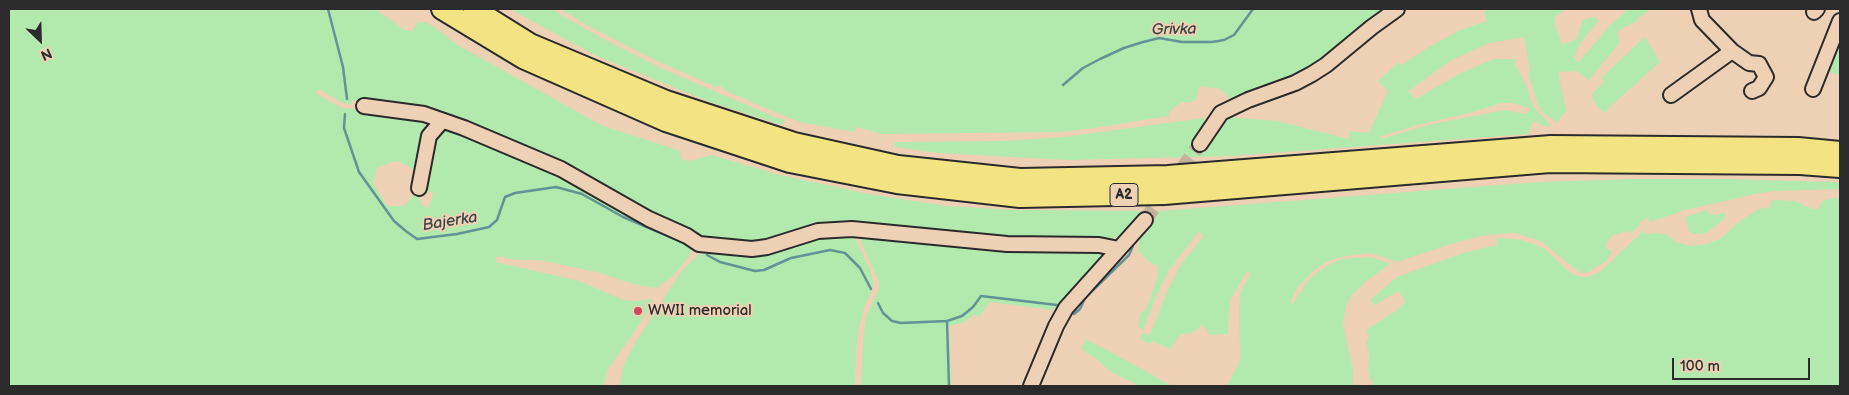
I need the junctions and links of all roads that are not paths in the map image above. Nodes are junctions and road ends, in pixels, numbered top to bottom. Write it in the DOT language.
graph roads {
  1 [pos="442,9"];
  2 [pos="474,9"];
  3 [pos="1397,9"];
  4 [pos="1699,9"];
  5 [pos="1840,21"];
  6 [pos="1732,51"];
  7 [pos="1812,89"];
  8 [pos="1752,91"];
  9 [pos="1671,94"];
  10 [pos="364,106"];
  11 [pos="442,121"];
  12 [pos="1200,144"];
  13 [pos="1840,152"];
  14 [pos="1840,168"];
  15 [pos="418,188"];
  16 [pos="1145,220"];
  17 [pos="1119,249"];
  18 [pos="1031,386"];
  1 -- 14 [label="highway, A2"];
  2 -- 13 [label="highway, A2"];
  3 -- 12 [label="street"];
  4 -- 6 [label="street"];
  5 -- 7 [label="street"];
  6 -- 8 [label="street"];
  6 -- 9 [label="street"];
  10 -- 11 [label="street"];
  11 -- 15 [label="street"];
  11 -- 17 [label="street"];
  16 -- 17 [label="street"];
  17 -- 18 [label="street"];
}
